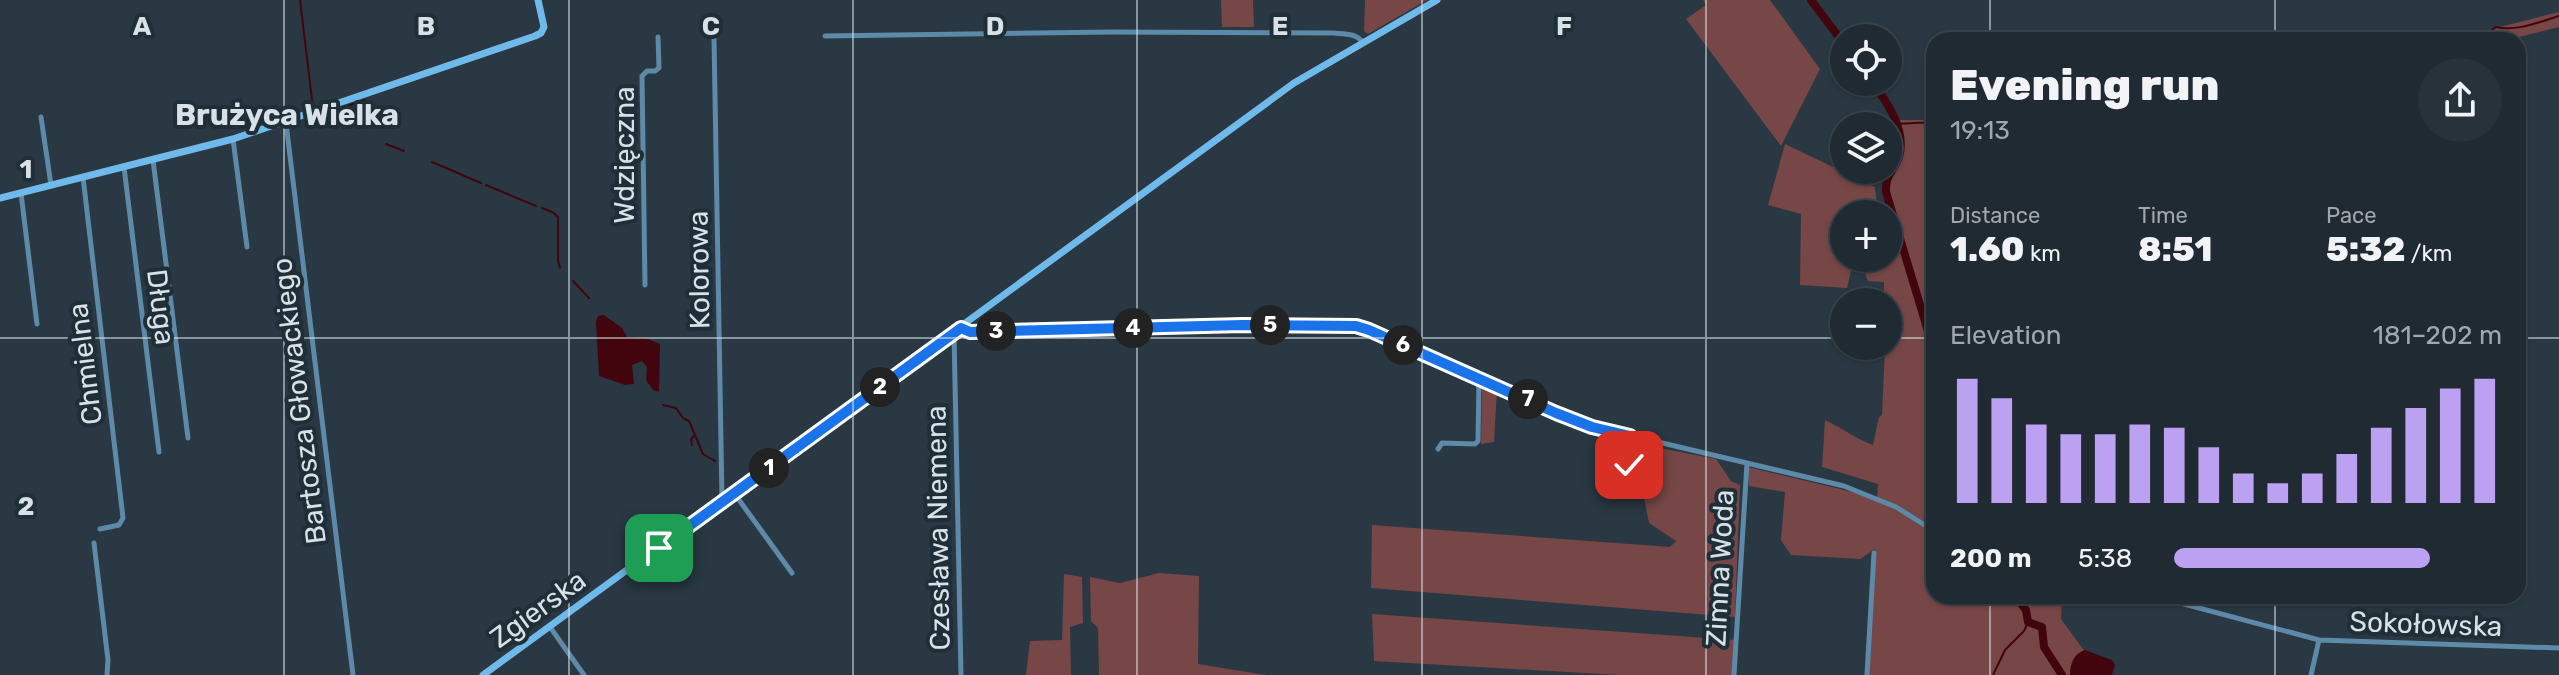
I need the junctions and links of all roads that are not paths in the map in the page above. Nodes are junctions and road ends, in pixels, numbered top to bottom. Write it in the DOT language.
graph roads {
  1 [pos="538,0"];
  2 [pos="1437,0"];
  3 [pos="825,36"];
  4 [pos="658,37"];
  5 [pos="714,38"];
  6 [pos="1362,40"];
  7 [pos="41,117"];
  8 [pos="286,123"];
  9 [pos="233,139"];
  10 [pos="153,160"];
  11 [pos="124,167"];
  12 [pos="83,177"];
  13 [pos="51,185"];
  14 [pos="21,193"];
  15 [pos="0,198"];
  16 [pos="247,247"];
  17 [pos="645,285"];
  18 [pos="37,324"];
  19 [pos="957,330"];
  20 [pos="1479,378"];
  21 [pos="1630,436"];
  22 [pos="188,438"];
  23 [pos="1438,449"];
  24 [pos="159,452"];
  25 [pos="1747,463"];
  26 [pos="1629,465"];
  27 [pos="734,493"];
  28 [pos="722,502"];
  29 [pos="1926,526"];
  30 [pos="100,529"];
  31 [pos="94,543"];
  32 [pos="1874,553"];
  33 [pos="792,573"];
  34 [pos="2184,604"];
  35 [pos="550,627"];
  36 [pos="2319,640"];
  37 [pos="2559,648"];
  38 [pos="107,675"];
  39 [pos="353,675"];
  40 [pos="483,675"];
  41 [pos="584,675"];
  42 [pos="961,675"];
  43 [pos="1734,675"];
  44 [pos="1867,675"];
  45 [pos="2311,675"];
  1 -- 8 [label="main road"];
  2 -- 6 [label="main road, Zgierska"];
  3 -- 6 [label="street"];
  4 -- 17 [label="street, Wdzięczna"];
  5 -- 28 [label="street, Kolorowa"];
  6 -- 19 [label="main road, Zgierska"];
  7 -- 13 [label="street"];
  8 -- 9 [label="main road"];
  8 -- 39 [label="street, Bartosza Głowackiego"];
  9 -- 10 [label="main road"];
  9 -- 16 [label="street"];
  10 -- 11 [label="main road"];
  10 -- 22 [label="street"];
  11 -- 12 [label="main road"];
  11 -- 24 [label="street, Długa"];
  12 -- 13 [label="main road"];
  12 -- 30 [label="street, Chmielna"];
  13 -- 14 [label="main road"];
  14 -- 15 [label="main road"];
  14 -- 18 [label="street"];
  19 -- 20 [label="street"];
  19 -- 27 [label="main road, Zgierska"];
  19 -- 42 [label="street, Czesława Niemena"];
  20 -- 21 [label="street"];
  20 -- 23 [label="street"];
  21 -- 25 [label="street"];
  21 -- 26 [label="street"];
  25 -- 29 [label="street"];
  25 -- 43 [label="street, Zimna Woda"];
  27 -- 28 [label="main road, Zgierska"];
  27 -- 33 [label="street"];
  28 -- 35 [label="main road, Zgierska"];
  31 -- 38 [label="street"];
  32 -- 44 [label="street"];
  34 -- 36 [label="street, Sokołowska"];
  35 -- 40 [label="main road, Zgierska"];
  35 -- 41 [label="street"];
  36 -- 37 [label="street, Sokołowska"];
  36 -- 45 [label="street"];
}
